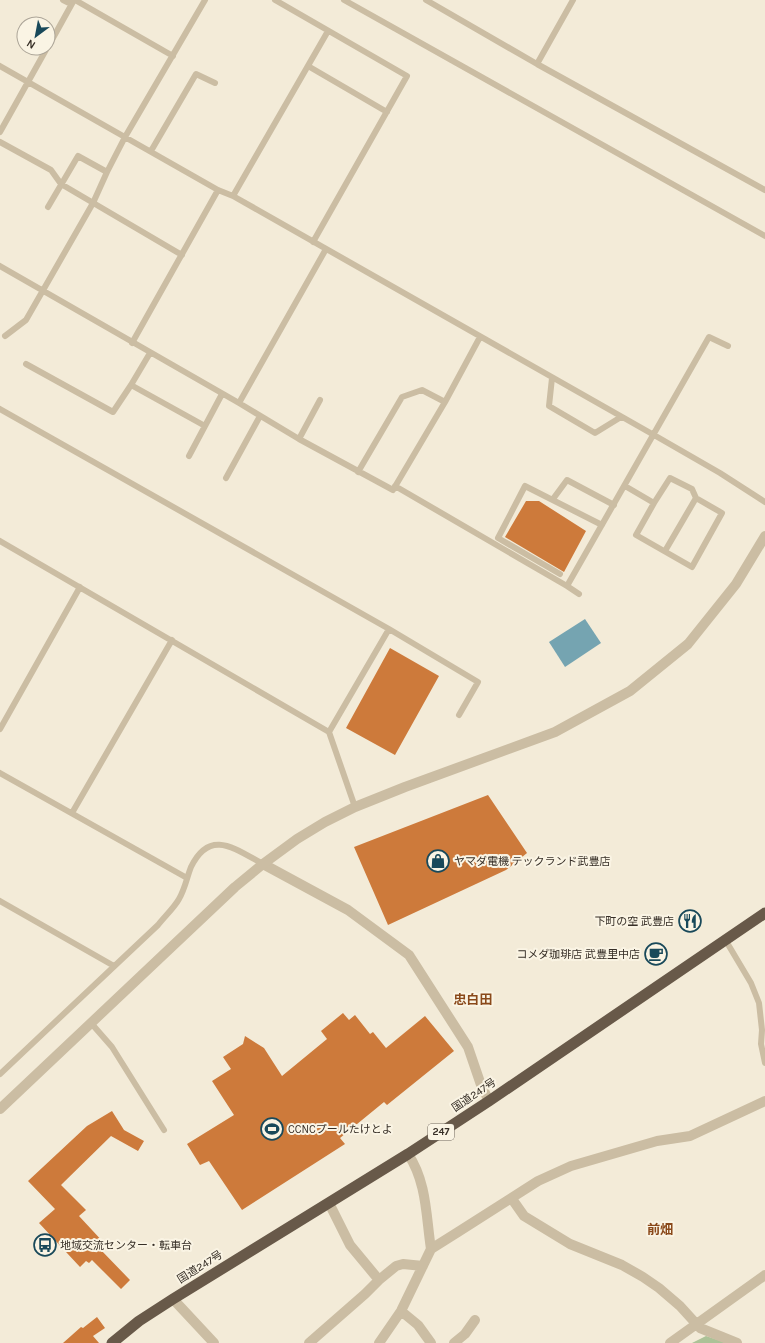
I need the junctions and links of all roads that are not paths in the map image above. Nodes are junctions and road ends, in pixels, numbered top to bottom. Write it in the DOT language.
graph roads {
  1 [pos="64,0"];
  2 [pos="205,0"];
  3 [pos="275,0"];
  4 [pos="344,0"];
  5 [pos="426,0"];
  6 [pos="573,0"];
  7 [pos="73,2"];
  8 [pos="328,31"];
  9 [pos="56,33"];
  10 [pos="43,56"];
  11 [pos="173,56"];
  12 [pos="537,64"];
  13 [pos="0,66"];
  14 [pos="308,66"];
  15 [pos="29,82"];
  16 [pos="215,83"];
  17 [pos="387,112"];
  18 [pos="0,132"];
  19 [pos="125,137"];
  20 [pos="0,142"];
  21 [pos="151,151"];
  22 [pos="107,172"];
  23 [pos="61,184"];
  24 [pos="218,190"];
  25 [pos="765,190"];
  26 [pos="233,196"];
  27 [pos="93,203"];
  28 [pos="48,207"];
  29 [pos="765,236"];
  30 [pos="313,242"];
  31 [pos="326,249"];
  32 [pos="182,255"];
  33 [pos="0,266"];
  34 [pos="42,290"];
  35 [pos="5,336"];
  36 [pos="480,337"];
  37 [pos="132,343"];
  38 [pos="728,346"];
  39 [pos="150,353"];
  40 [pos="26,364"];
  41 [pos="552,378"];
  42 [pos="131,385"];
  43 [pos="222,394"];
  44 [pos="320,400"];
  45 [pos="445,402"];
  46 [pos="239,403"];
  47 [pos="0,409"];
  48 [pos="260,416"];
  49 [pos="621,417"];
  50 [pos="205,426"];
  51 [pos="654,435"];
  52 [pos="299,439"];
  53 [pos="189,456"];
  54 [pos="358,472"];
  55 [pos="226,478"];
  56 [pos="395,486"];
  57 [pos="625,486"];
  58 [pos="696,498"];
  59 [pos="553,499"];
  60 [pos="765,502"];
  61 [pos="654,503"];
  62 [pos="614,505"];
  63 [pos="602,525"];
  64 [pos="765,536"];
  65 [pos="0,541"];
  66 [pos="665,551"];
  67 [pos="560,574"];
  68 [pos="567,586"];
  69 [pos="80,587"];
  70 [pos="579,594"];
  71 [pos="389,629"];
  72 [pos="172,640"];
  73 [pos="459,715"];
  74 [pos="0,729"];
  75 [pos="329,732"];
  76 [pos="0,773"];
  77 [pos="355,807"];
  78 [pos="72,813"];
  79 [pos="263,864"];
  80 [pos="187,878"];
  81 [pos="0,901"];
  82 [pos="765,913"];
  83 [pos="726,941"];
  84 [pos="114,966"];
  85 [pos="91,1022"];
  86 [pos="765,1063"];
  87 [pos="0,1074"];
  88 [pos="489,1101"];
  89 [pos="765,1101"];
  90 [pos="0,1109"];
  91 [pos="164,1130"];
  92 [pos="408,1154"];
  93 [pos="512,1198"];
  94 [pos="329,1203"];
  95 [pos="431,1249"];
  96 [pos="423,1266"];
  97 [pos="765,1275"];
  98 [pos="379,1280"];
  99 [pos="173,1299"];
  100 [pos="401,1311"];
  101 [pos="475,1320"];
  102 [pos="697,1325"];
  103 [pos="112,1343"];
  104 [pos="214,1343"];
  105 [pos="309,1343"];
  106 [pos="379,1343"];
  107 [pos="431,1343"];
  108 [pos="454,1343"];
  109 [pos="670,1343"];
  110 [pos="737,1343"];
  1 -- 7 [label="lane"];
  2 -- 11 [label="lane"];
  3 -- 8 [label="lane"];
  4 -- 29 [label="lane"];
  5 -- 12 [label="lane"];
  6 -- 12 [label="lane"];
  7 -- 9 [label="lane"];
  7 -- 11 [label="lane"];
  8 -- 14 [label="lane"];
  8 -- 17 [label="lane"];
  10 -- 15 [label="lane"];
  11 -- 19 [label="lane"];
  12 -- 25 [label="lane"];
  13 -- 15 [label="lane"];
  14 -- 17 [label="lane"];
  14 -- 26 [label="lane"];
  15 -- 18 [label="lane"];
  15 -- 19 [label="lane"];
  16 -- 21 [label="lane"];
  17 -- 30 [label="lane"];
  19 -- 21 [label="lane"];
  19 -- 22 [label="lane"];
  20 -- 23 [label="lane"];
  21 -- 24 [label="lane"];
  22 -- 23 [label="lane"];
  22 -- 27 [label="lane"];
  23 -- 27 [label="lane"];
  23 -- 28 [label="lane"];
  24 -- 26 [label="lane"];
  24 -- 32 [label="lane"];
  26 -- 30 [label="lane"];
  27 -- 32 [label="lane"];
  27 -- 34 [label="lane"];
  30 -- 31 [label="lane"];
  31 -- 36 [label="lane"];
  31 -- 46 [label="lane"];
  32 -- 37 [label="lane"];
  33 -- 34 [label="lane"];
  34 -- 35 [label="lane"];
  34 -- 37 [label="lane"];
  36 -- 41 [label="lane"];
  36 -- 45 [label="lane"];
  37 -- 39 [label="lane"];
  38 -- 51 [label="lane"];
  39 -- 42 [label="lane"];
  39 -- 43 [label="lane"];
  40 -- 42 [label="lane"];
  41 -- 49 [label="lane"];
  41 -- 49 [label="lane"];
  42 -- 50 [label="lane"];
  43 -- 46 [label="lane"];
  43 -- 50 [label="lane"];
  44 -- 52 [label="lane"];
  45 -- 54 [label="lane"];
  45 -- 56 [label="lane"];
  46 -- 48 [label="lane"];
  47 -- 71 [label="lane"];
  48 -- 52 [label="lane"];
  48 -- 55 [label="lane"];
  49 -- 51 [label="lane"];
  50 -- 53 [label="lane"];
  51 -- 57 [label="lane"];
  51 -- 60 [label="lane"];
  52 -- 54 [label="lane"];
  54 -- 56 [label="lane"];
  56 -- 68 [label="lane"];
  57 -- 61 [label="lane"];
  57 -- 62 [label="lane"];
  58 -- 61 [label="lane"];
  58 -- 66 [label="lane"];
  58 -- 66 [label="lane"];
  59 -- 62 [label="lane"];
  59 -- 63 [label="lane"];
  59 -- 67 [label="lane"];
  61 -- 66 [label="lane"];
  62 -- 63 [label="lane"];
  63 -- 68 [label="lane"];
  64 -- 77 [label="street"];
  65 -- 69 [label="lane"];
  68 -- 70 [label="lane"];
  69 -- 72 [label="lane"];
  69 -- 74 [label="lane"];
  71 -- 73 [label="lane"];
  71 -- 75 [label="lane"];
  72 -- 75 [label="lane"];
  72 -- 78 [label="lane"];
  75 -- 77 [label="lane"];
  76 -- 78 [label="lane"];
  77 -- 79 [label="street"];
  78 -- 80 [label="lane"];
  79 -- 80 [label="lane"];
  79 -- 85 [label="street"];
  79 -- 88 [label="street"];
  80 -- 84 [label="lane"];
  81 -- 84 [label="lane"];
  82 -- 83 [label="highway, 国道247号 / 247"];
  83 -- 86 [label="lane"];
  83 -- 88 [label="highway, 国道247号 / 247"];
  84 -- 87 [label="lane"];
  85 -- 90 [label="street"];
  85 -- 91 [label="lane"];
  88 -- 92 [label="highway, 国道247号 / 247"];
  89 -- 93 [label="street"];
  92 -- 94 [label="highway, 国道247号 / 247"];
  92 -- 95 [label="street"];
  93 -- 95 [label="street"];
  93 -- 102 [label="street"];
  94 -- 98 [label="street"];
  94 -- 99 [label="highway, 国道247号 / 247"];
  95 -- 96 [label="street"];
  96 -- 98 [label="street"];
  96 -- 100 [label="street"];
  97 -- 102 [label="street"];
  98 -- 105 [label="street"];
  99 -- 103 [label="highway, 国道247号 / 247"];
  99 -- 104 [label="street"];
  100 -- 106 [label="street"];
  100 -- 107 [label="street"];
  101 -- 108 [label="street"];
  102 -- 109 [label="street"];
  102 -- 110 [label="street"];
}
